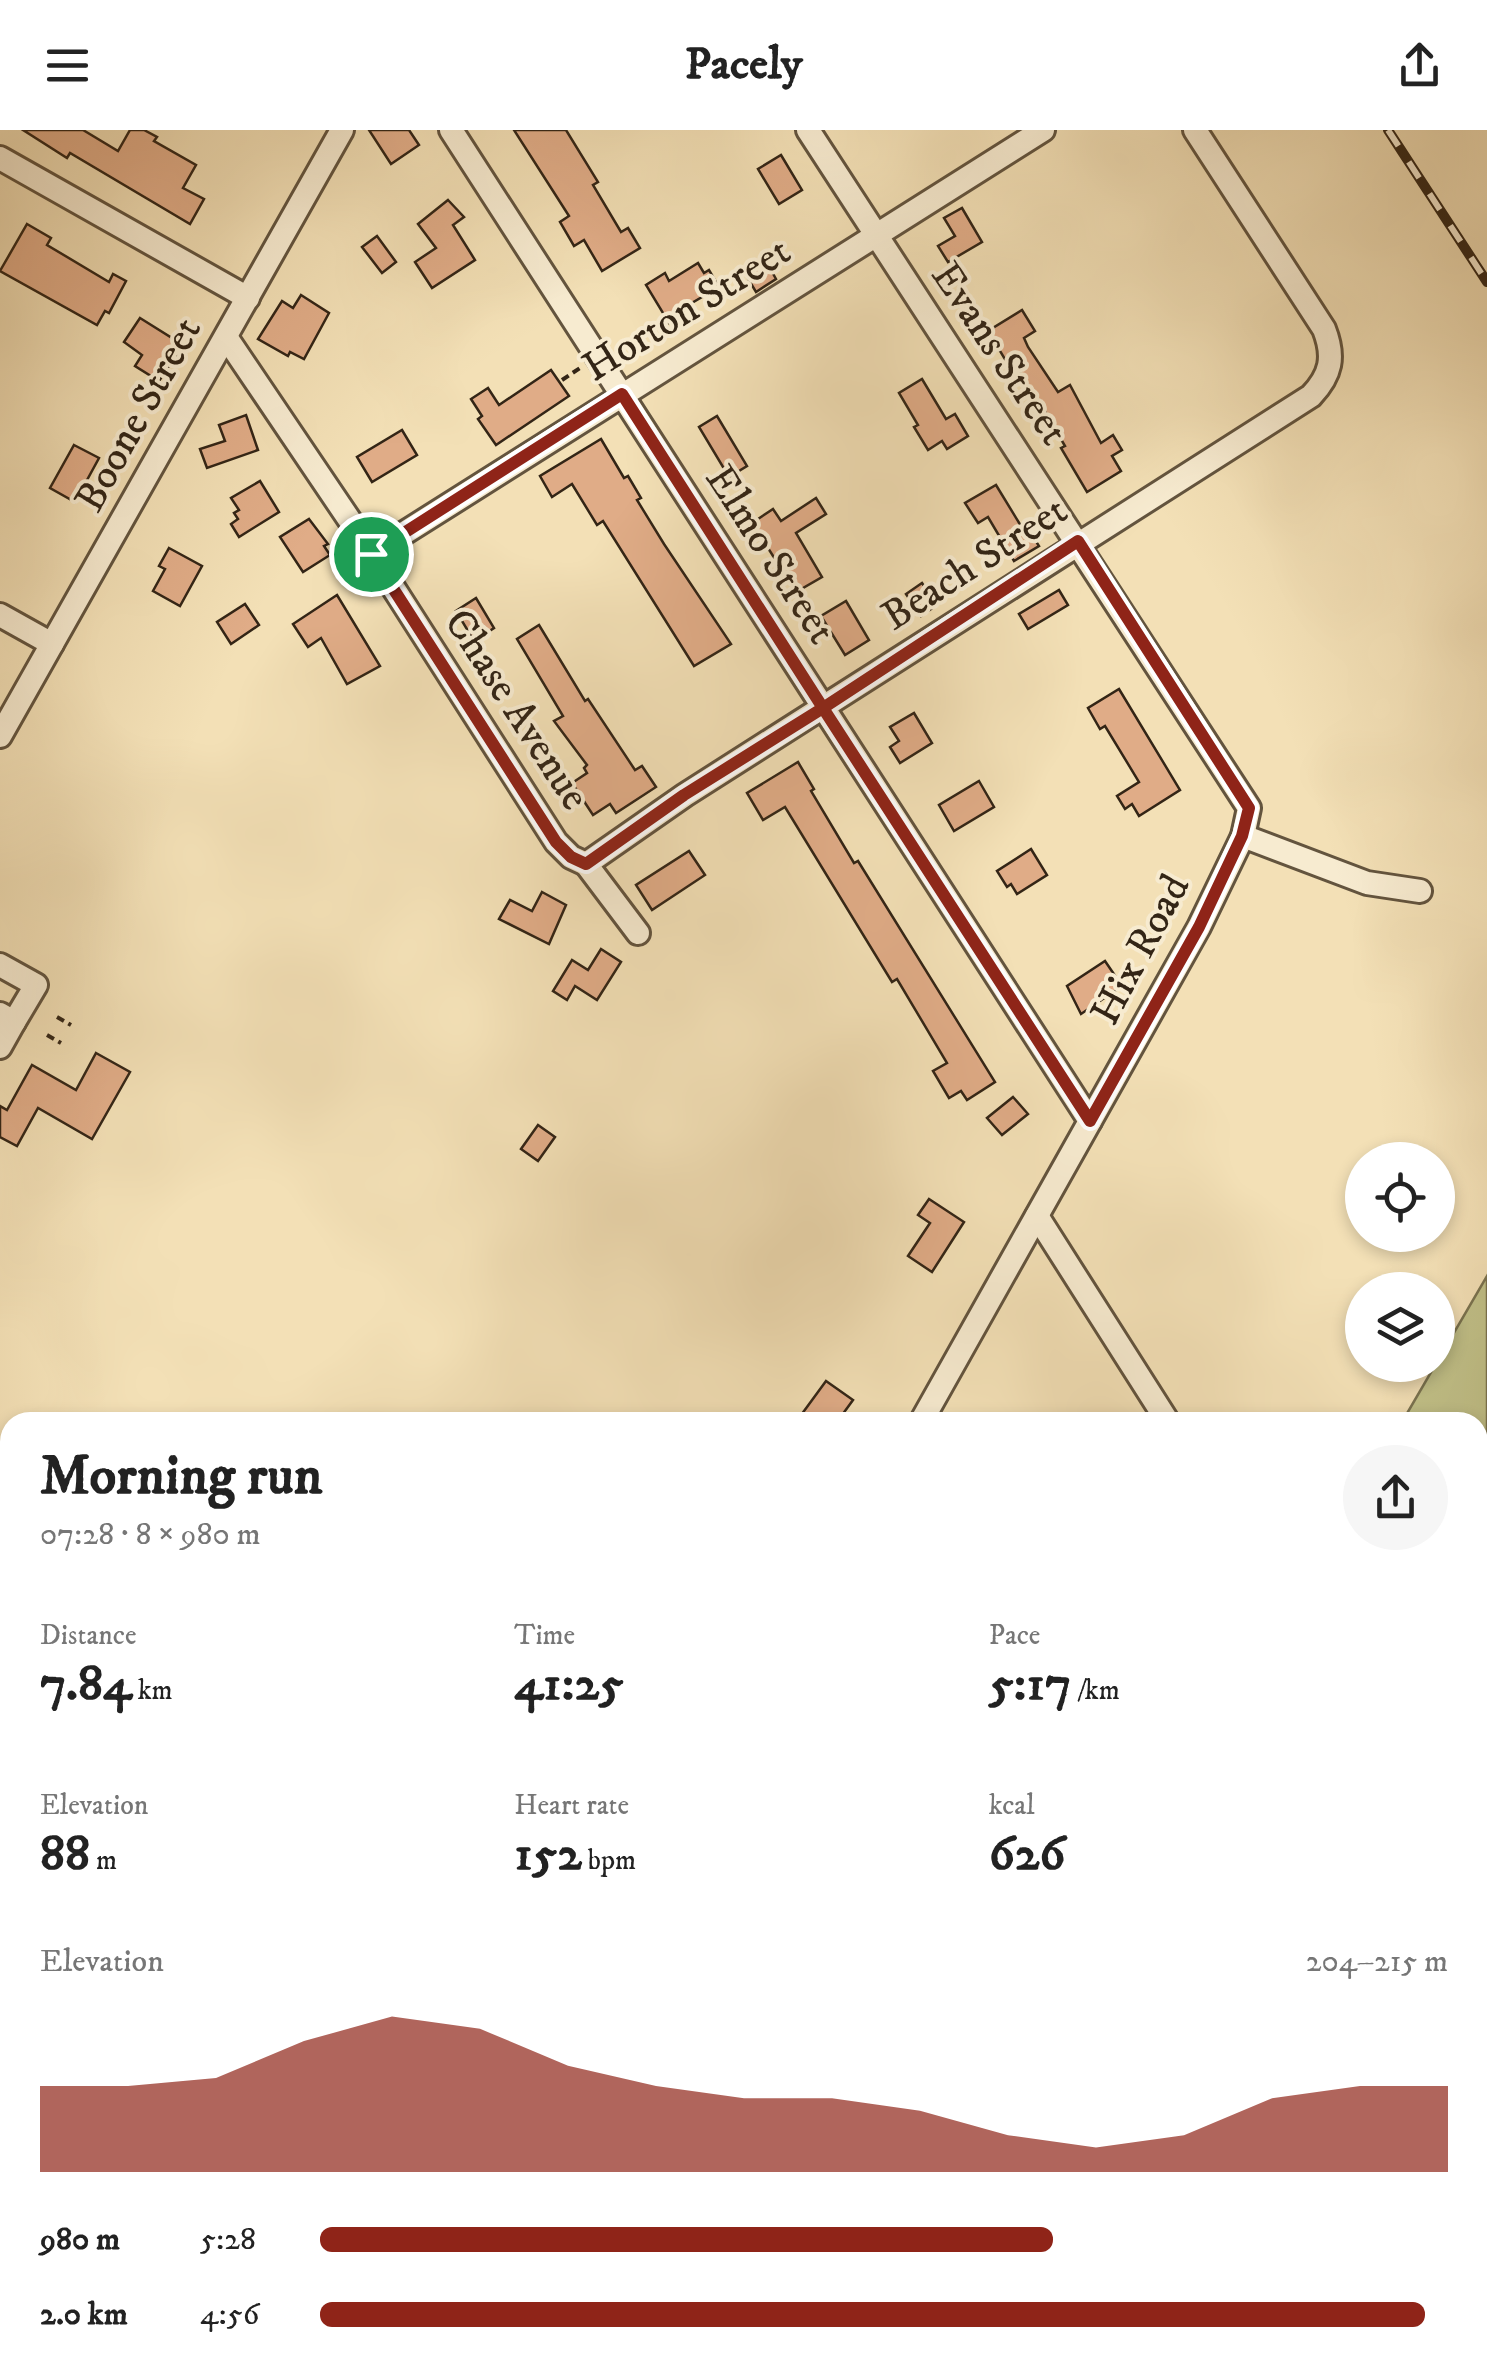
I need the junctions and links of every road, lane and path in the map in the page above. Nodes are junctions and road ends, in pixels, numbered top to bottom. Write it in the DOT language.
graph roads {
  1 [pos="342,130"];
  2 [pos="452,130"];
  3 [pos="808,130"];
  4 [pos="1042,130"];
  5 [pos="1195,130"];
  6 [pos="0,158"];
  7 [pos="876,236"];
  8 [pos="248,298"];
  9 [pos="226,337"];
  10 [pos="584,365"];
  11 [pos="562,380"];
  12 [pos="622,394"];
  13 [pos="1078,541"];
  14 [pos="371,554"];
  15 [pos="0,615"];
  16 [pos="52,644"];
  17 [pos="823,708"];
  18 [pos="0,736"];
  19 [pos="1242,836"];
  20 [pos="586,864"];
  21 [pos="1420,891"];
  22 [pos="638,933"];
  23 [pos="0,964"];
  24 [pos="57,1017"];
  25 [pos="7,1018"];
  26 [pos="71,1025"];
  27 [pos="47,1035"];
  28 [pos="61,1043"];
  29 [pos="0,1047"];
  30 [pos="1090,1121"];
  31 [pos="1037,1216"];
  32 [pos="927,1412"];
  33 [pos="1162,1412"];
  1 -- 8 [label="street, Boone Street"];
  2 -- 12 [label="street, Elmo Street"];
  3 -- 7 [label="street, Evans Street"];
  4 -- 7 [label="street, Horton Street"];
  5 -- 13 [label="street, Beach Street"];
  6 -- 8 [label="street"];
  7 -- 12 [label="street, Horton Street"];
  7 -- 13 [label="street, Evans Street"];
  8 -- 9 [label="street, Boone Street"];
  9 -- 14 [label="street, Chase Avenue"];
  9 -- 16 [label="street, Boone Street"];
  10 -- 11 [label="path"];
  12 -- 14 [label="street, Horton Street"];
  12 -- 17 [label="street, Elmo Street"];
  13 -- 17 [label="street, Beach Street"];
  13 -- 19 [label="street, Evans Street"];
  14 -- 20 [label="street, Chase Avenue"];
  15 -- 16 [label="street"];
  16 -- 18 [label="street, Boone Street"];
  17 -- 20 [label="street, Beach Street"];
  17 -- 30 [label="street, Elmo Street"];
  19 -- 21 [label="street"];
  19 -- 30 [label="street, Hix Road"];
  20 -- 22 [label="street, Chase Avenue"];
  23 -- 25 [label="street"];
  24 -- 26 [label="path"];
  25 -- 29 [label="street"];
  27 -- 28 [label="path"];
  30 -- 31 [label="street, Hix Road"];
  31 -- 32 [label="street, Hix Road"];
  31 -- 33 [label="street"];
}
